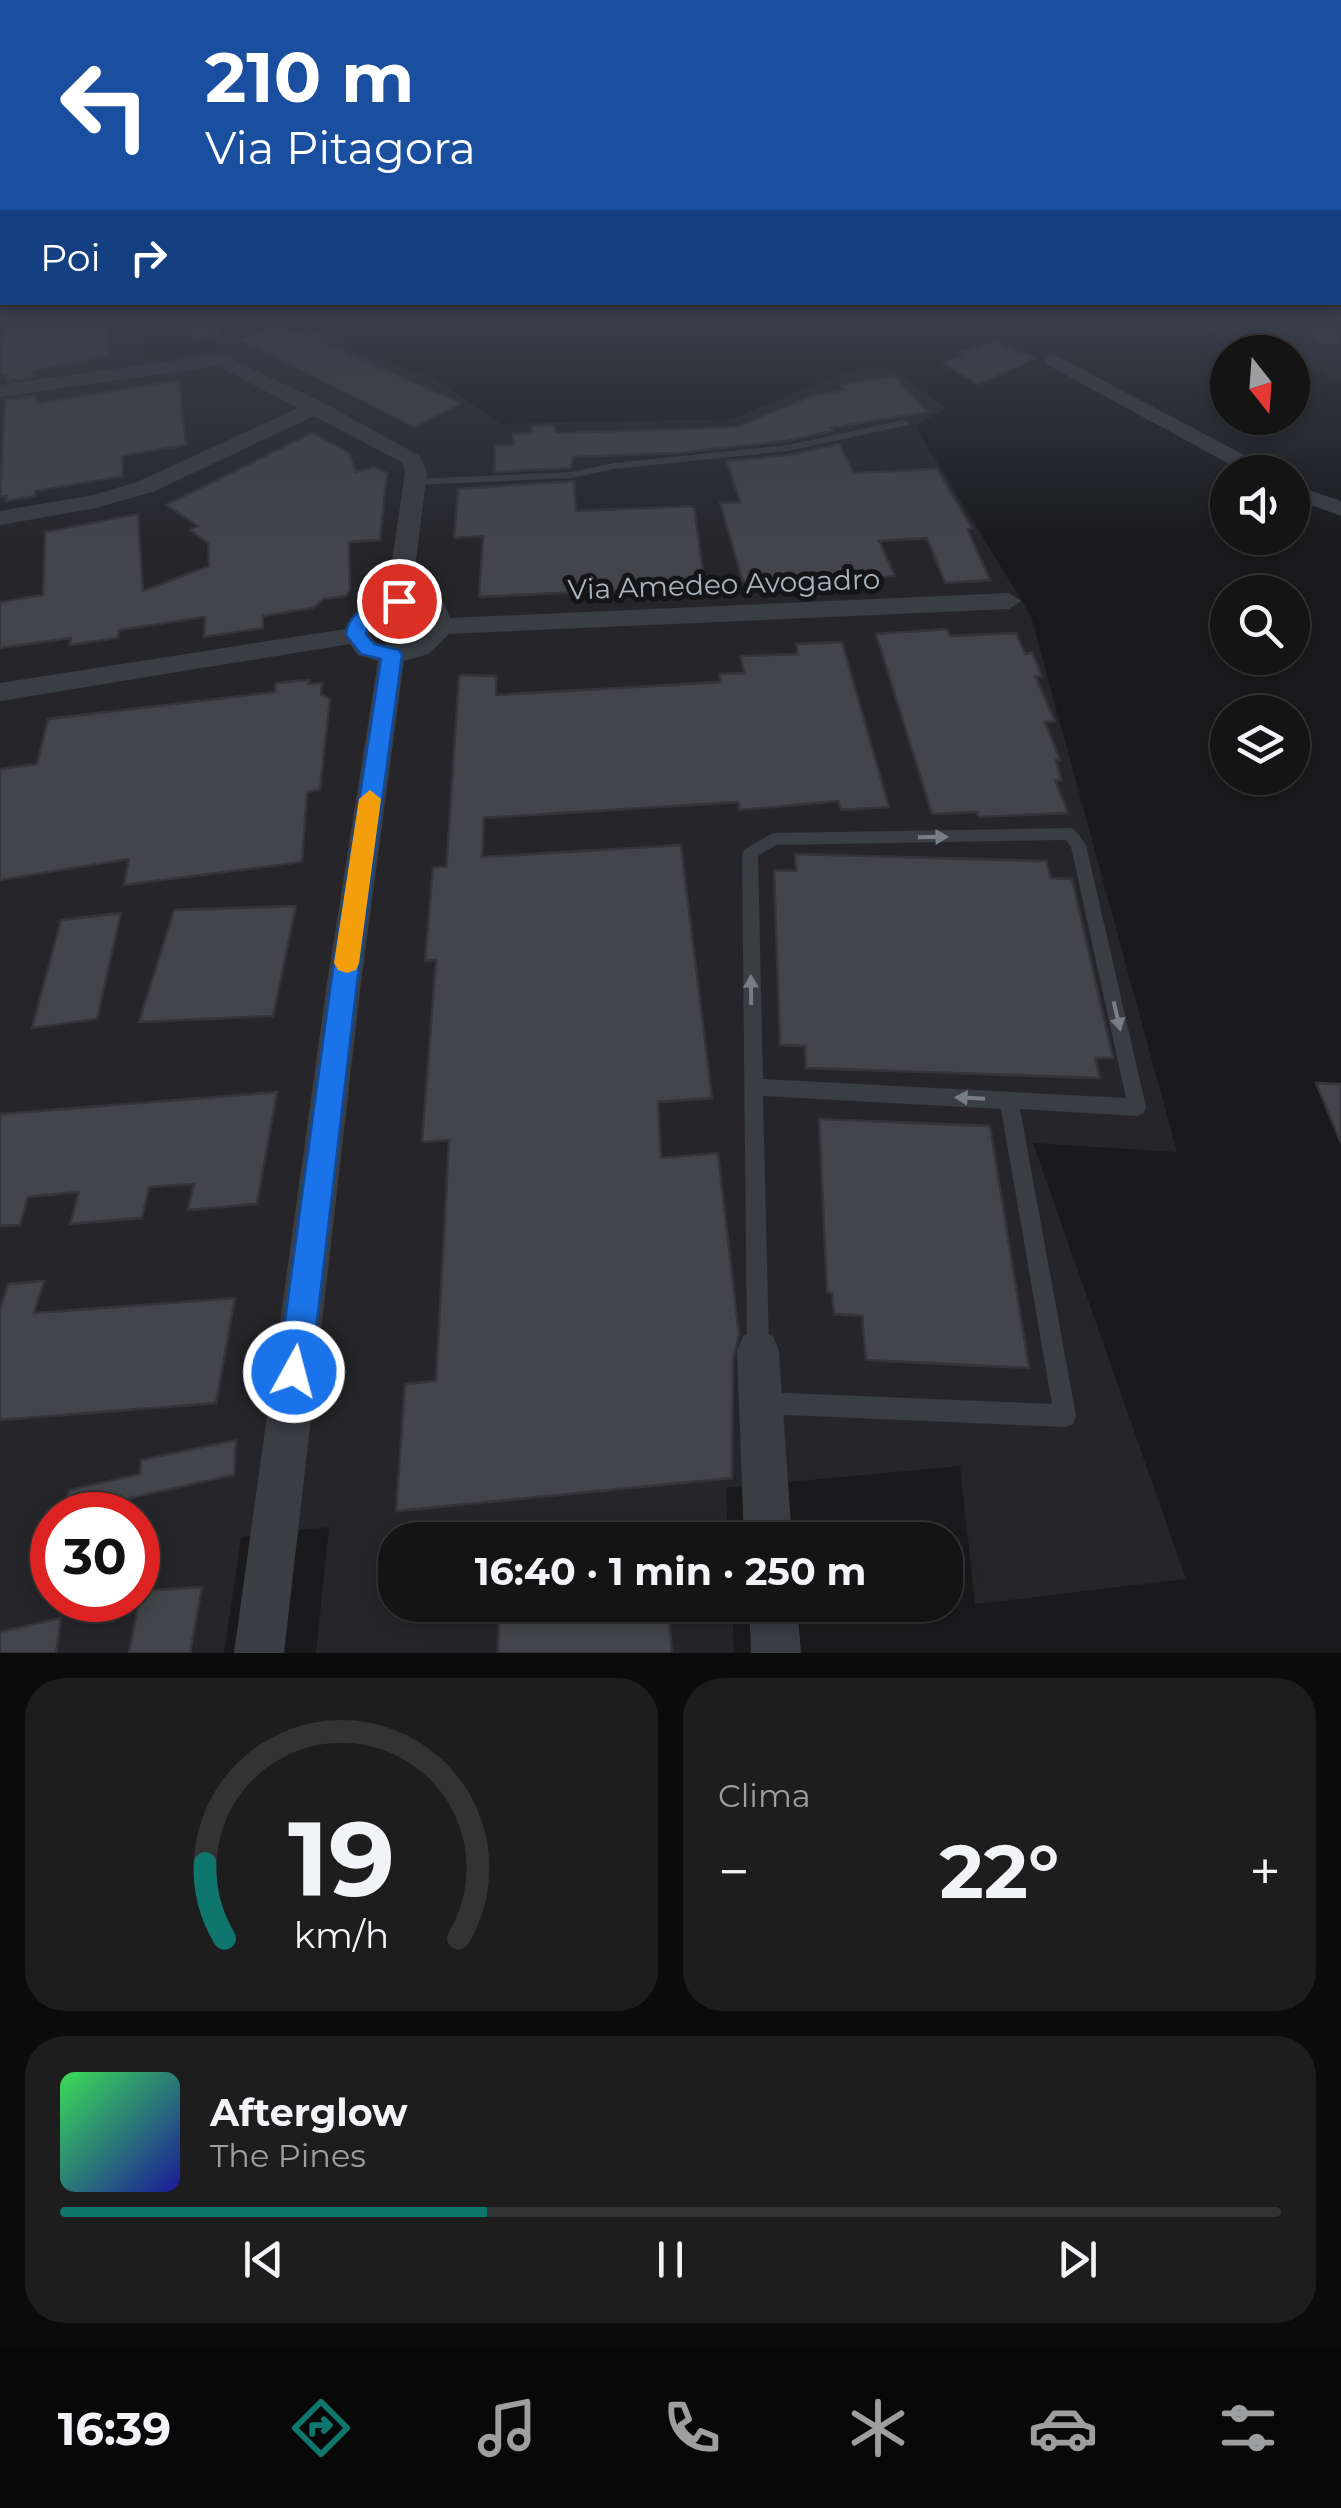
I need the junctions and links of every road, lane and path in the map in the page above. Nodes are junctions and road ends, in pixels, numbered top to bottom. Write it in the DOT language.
graph roads {
  1 [pos="284,391"];
  2 [pos="1110,391"];
  3 [pos="318,408"];
  4 [pos="904,423"];
  5 [pos="1228,455"];
  6 [pos="414,482"];
  7 [pos="1310,497"];
  8 [pos="1341,509"];
  9 [pos="0,518"];
  10 [pos="399,601"];
  11 [pos="1009,601"];
  12 [pos="441,626"];
  13 [pos="356,635"];
  14 [pos="392,655"];
  15 [pos="0,692"];
  16 [pos="752,1088"];
  17 [pos="1010,1100"];
  18 [pos="758,1350"];
  19 [pos="758,1402"];
  20 [pos="767,1522"];
  21 [pos="774,1622"];
  22 [pos="259,1653"];
  23 [pos="776,1653"];
  1 -- 3 [label="street"];
  2 -- 5 [label="street"];
  3 -- 6 [label="street"];
  3 -- 9 [label="street"];
  4 -- 6 [label="lane"];
  6 -- 10 [label="street"];
  7 -- 8 [label="street"];
  10 -- 12 [label="street"];
  10 -- 13 [label="street"];
  11 -- 12 [label="street, Via Amedeo Avogadro"];
  12 -- 14 [label="street"];
  13 -- 14 [label="street"];
  13 -- 15 [label="street"];
  14 -- 22 [label="street"];
  17 -- 16 [label="lane, one-way"];
  16 -- 17 [label="lane, one-way"];
  16 -- 18 [label="lane"];
  17 -- 19 [label="lane"];
  18 -- 19 [label="street"];
  19 -- 20 [label="street"];
  21 -- 23 [label="street"];
}
